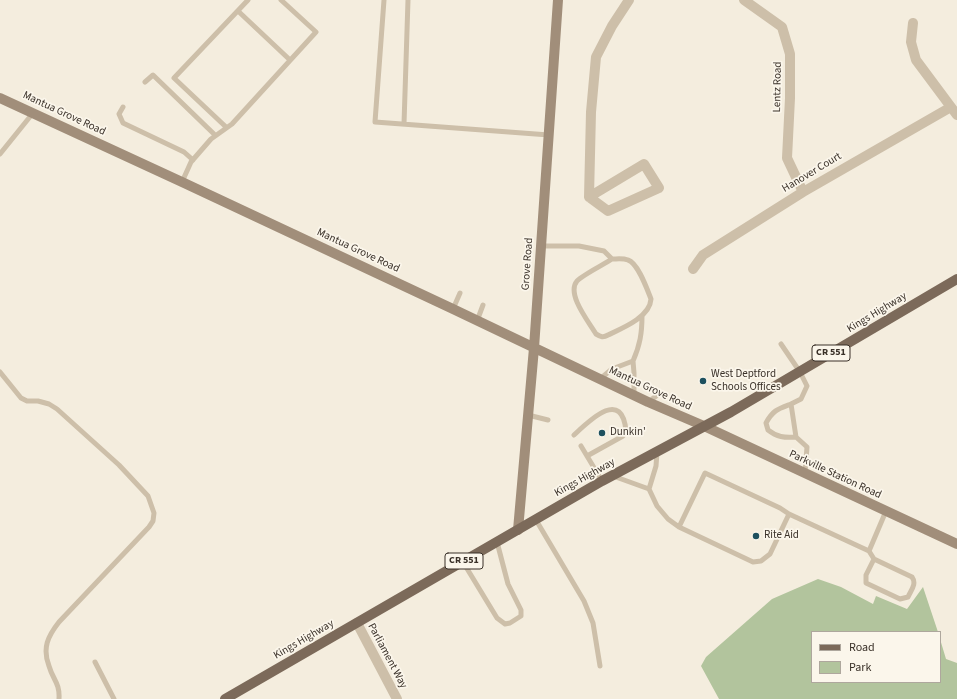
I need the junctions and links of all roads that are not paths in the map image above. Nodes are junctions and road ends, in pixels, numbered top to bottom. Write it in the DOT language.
graph roads {
  1 [pos="248,0"];
  2 [pos="281,0"];
  3 [pos="384,0"];
  4 [pos="408,0"];
  5 [pos="558,0"];
  6 [pos="629,0"];
  7 [pos="744,0"];
  8 [pos="238,11"];
  9 [pos="913,23"];
  10 [pos="290,60"];
  11 [pos="145,82"];
  12 [pos="0,98"];
  13 [pos="123,107"];
  14 [pos="951,107"];
  15 [pos="33,114"];
  16 [pos="957,115"];
  17 [pos="404,124"];
  18 [pos="226,127"];
  19 [pos="215,135"];
  20 [pos="549,135"];
  21 [pos="0,154"];
  22 [pos="193,160"];
  23 [pos="182,182"];
  24 [pos="803,192"];
  25 [pos="589,197"];
  26 [pos="541,246"];
  27 [pos="612,259"];
  28 [pos="693,270"];
  29 [pos="957,279"];
  30 [pos="460,293"];
  31 [pos="483,305"];
  32 [pos="453,309"];
  33 [pos="642,316"];
  34 [pos="477,321"];
  35 [pos="781,344"];
  36 [pos="534,348"];
  37 [pos="633,361"];
  38 [pos="0,372"];
  39 [pos="800,372"];
  40 [pos="600,379"];
  41 [pos="659,394"];
  42 [pos="634,396"];
  43 [pos="648,402"];
  44 [pos="791,404"];
  45 [pos="528,415"];
  46 [pos="548,420"];
  47 [pos="704,426"];
  48 [pos="574,435"];
  49 [pos="796,437"];
  50 [pos="581,446"];
  51 [pos="656,452"];
  52 [pos="587,456"];
  53 [pos="805,474"];
  54 [pos="612,475"];
  55 [pos="602,481"];
  56 [pos="649,489"];
  57 [pos="886,511"];
  58 [pos="789,514"];
  59 [pos="536,520"];
  60 [pos="679,527"];
  61 [pos="518,530"];
  62 [pos="497,542"];
  63 [pos="957,544"];
  64 [pos="869,551"];
  65 [pos="874,559"];
  66 [pos="463,562"];
  67 [pos="357,623"];
  68 [pos="95,662"];
  69 [pos="600,666"];
  70 [pos="60,699"];
  71 [pos="114,699"];
  72 [pos="225,699"];
  73 [pos="397,699"];
  1 -- 8 [label="lane"];
  2 -- 10 [label="lane"];
  3 -- 17 [label="lane"];
  4 -- 17 [label="lane"];
  5 -- 20 [label="main road, Grove Road"];
  6 -- 25 [label="street"];
  7 -- 24 [label="street, Lentz Road"];
  8 -- 10 [label="lane"];
  8 -- 18 [label="lane"];
  9 -- 14 [label="street"];
  10 -- 18 [label="lane"];
  11 -- 19 [label="lane"];
  12 -- 15 [label="main road, Mantua Grove Road"];
  13 -- 22 [label="lane"];
  14 -- 16 [label="street"];
  14 -- 24 [label="street, Hanover Court"];
  15 -- 21 [label="lane"];
  15 -- 23 [label="main road, Mantua Grove Road"];
  17 -- 20 [label="lane"];
  18 -- 19 [label="lane"];
  19 -- 22 [label="lane"];
  20 -- 26 [label="main road, Grove Road"];
  22 -- 23 [label="lane"];
  23 -- 32 [label="main road, Mantua Grove Road"];
  24 -- 28 [label="street, Hanover Court"];
  25 -- 25 [label="street"];
  26 -- 27 [label="lane"];
  26 -- 36 [label="main road, Grove Road"];
  27 -- 33 [label="lane"];
  27 -- 33 [label="lane"];
  29 -- 39 [label="main road, Kings Highway / CR 551"];
  30 -- 32 [label="lane"];
  31 -- 34 [label="lane"];
  32 -- 34 [label="main road, Mantua Grove Road"];
  33 -- 37 [label="lane"];
  34 -- 36 [label="main road, Mantua Grove Road"];
  35 -- 39 [label="lane"];
  36 -- 40 [label="main road, Mantua Grove Road"];
  36 -- 45 [label="main road, Grove Road"];
  37 -- 40 [label="lane"];
  37 -- 42 [label="lane"];
  38 -- 70 [label="lane"];
  39 -- 44 [label="lane"];
  39 -- 47 [label="main road, Kings Highway / CR 551"];
  40 -- 42 [label="main road, Mantua Grove Road"];
  41 -- 43 [label="lane"];
  42 -- 43 [label="main road, Mantua Grove Road"];
  43 -- 47 [label="main road, Mantua Grove Road"];
  44 -- 49 [label="lane"];
  44 -- 49 [label="lane"];
  45 -- 46 [label="lane"];
  45 -- 61 [label="main road, Grove Road"];
  47 -- 51 [label="main road, Kings Highway / CR 551"];
  47 -- 53 [label="main road, Parkville Station Road"];
  48 -- 52 [label="lane"];
  49 -- 53 [label="lane"];
  50 -- 52 [label="lane"];
  51 -- 54 [label="main road, Kings Highway / CR 551"];
  51 -- 56 [label="lane"];
  52 -- 55 [label="lane"];
  53 -- 57 [label="main road, Parkville Station Road"];
  54 -- 55 [label="main road, Kings Highway / CR 551"];
  54 -- 56 [label="lane"];
  55 -- 59 [label="main road, Kings Highway / CR 551"];
  56 -- 60 [label="lane"];
  57 -- 63 [label="main road, Parkville Station Road"];
  57 -- 64 [label="lane"];
  58 -- 60 [label="lane"];
  58 -- 60 [label="lane"];
  58 -- 64 [label="lane"];
  59 -- 61 [label="main road, Kings Highway / CR 551"];
  59 -- 69 [label="lane"];
  61 -- 62 [label="main road, Kings Highway / CR 551"];
  62 -- 66 [label="main road, Kings Highway / CR 551"];
  62 -- 66 [label="lane"];
  64 -- 65 [label="lane"];
  65 -- 65 [label="lane"];
  66 -- 67 [label="main road, Kings Highway / CR 551"];
  67 -- 72 [label="main road, Kings Highway / CR 551"];
  67 -- 73 [label="street, Parliament Way"];
  68 -- 71 [label="lane"];
}
